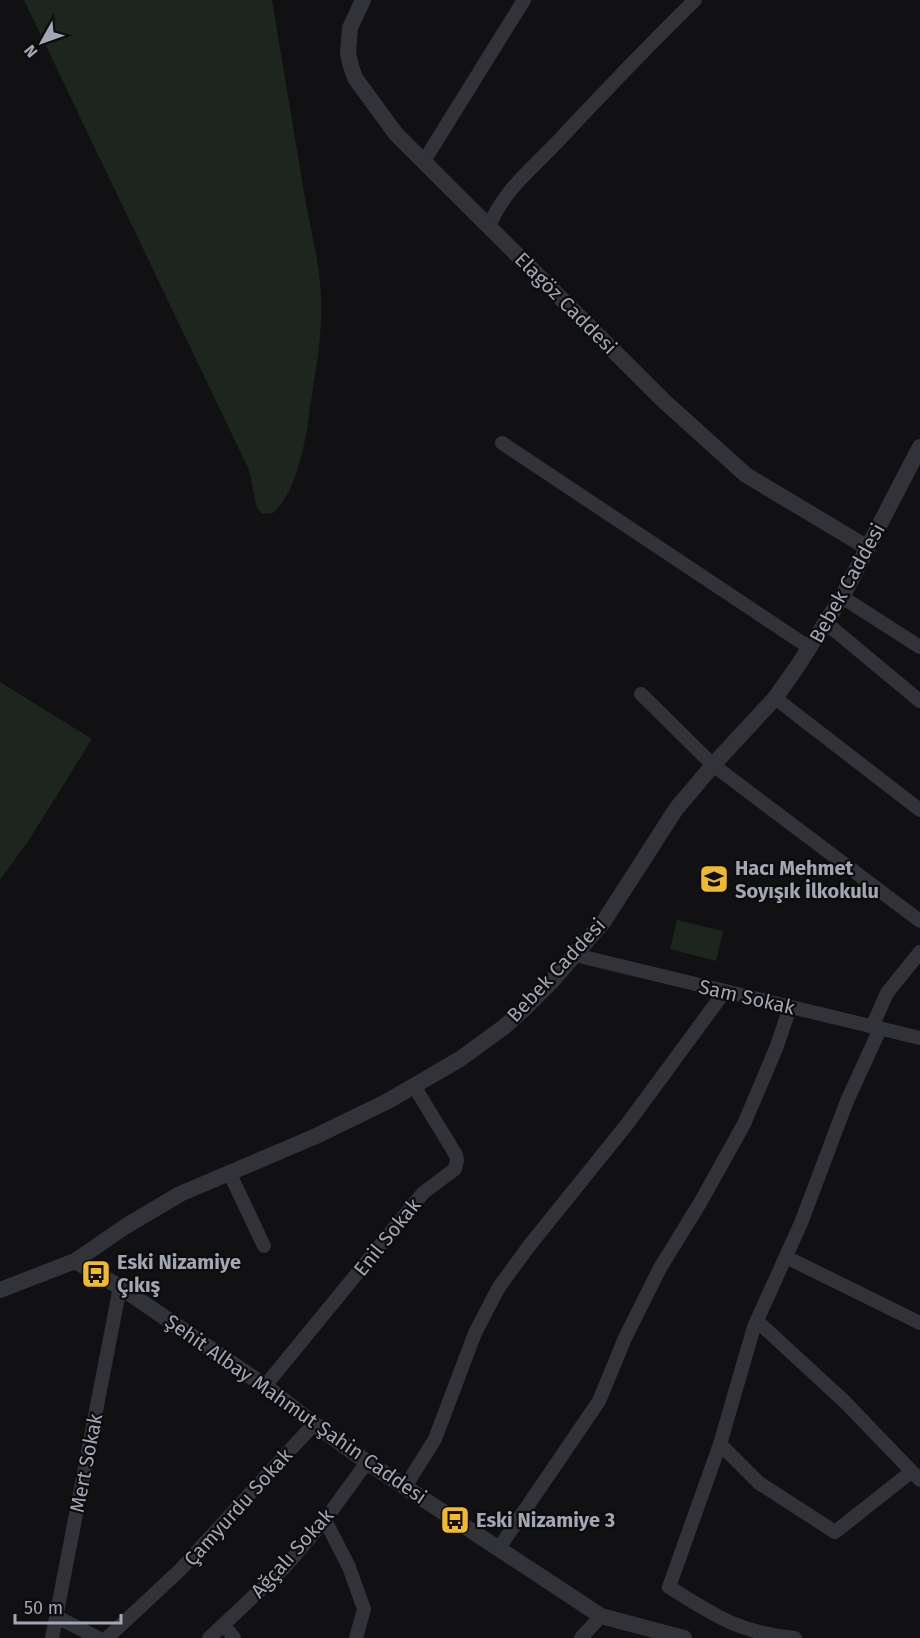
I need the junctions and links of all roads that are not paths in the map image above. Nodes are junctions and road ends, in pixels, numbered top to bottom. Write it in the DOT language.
graph roads {
  1 [pos="363,0"];
  2 [pos="524,0"];
  3 [pos="695,0"];
  4 [pos="424,161"];
  5 [pos="489,226"];
  6 [pos="502,443"];
  7 [pos="920,447"];
  8 [pos="867,548"];
  9 [pos="842,597"];
  10 [pos="826,623"];
  11 [pos="920,647"];
  12 [pos="810,648"];
  13 [pos="641,694"];
  14 [pos="775,698"];
  15 [pos="920,701"];
  16 [pos="713,765"];
  17 [pos="920,810"];
  18 [pos="920,921"];
  19 [pos="920,952"];
  20 [pos="575,955"];
  21 [pos="725,991"];
  22 [pos="789,1007"];
  23 [pos="876,1028"];
  24 [pos="920,1038"];
  25 [pos="414,1086"];
  26 [pos="229,1172"];
  27 [pos="264,1246"];
  28 [pos="786,1257"];
  29 [pos="75,1261"];
  30 [pos="120,1287"];
  31 [pos="0,1290"];
  32 [pos="757,1321"];
  33 [pos="920,1323"];
  34 [pos="265,1386"];
  35 [pos="314,1424"];
  36 [pos="720,1444"];
  37 [pos="367,1462"];
  38 [pos="916,1476"];
  39 [pos="405,1487"];
  40 [pos="325,1520"];
  41 [pos="499,1548"];
  42 [pos="601,1616"];
  43 [pos="57,1617"];
  44 [pos="224,1625"];
  45 [pos="52,1638"];
  46 [pos="98,1638"];
  47 [pos="107,1638"];
  48 [pos="210,1638"];
  49 [pos="234,1638"];
  50 [pos="356,1638"];
  51 [pos="581,1638"];
  52 [pos="684,1638"];
  53 [pos="795,1638"];
  1 -- 4 [label="street, Elagöz Caddesi"];
  2 -- 4 [label="street"];
  3 -- 5 [label="street"];
  4 -- 5 [label="street, Elagöz Caddesi"];
  5 -- 8 [label="street, Elagöz Caddesi"];
  6 -- 12 [label="street"];
  7 -- 8 [label="street, Bebek Caddesi"];
  8 -- 9 [label="street, Bebek Caddesi"];
  9 -- 10 [label="street, Bebek Caddesi"];
  9 -- 11 [label="street"];
  10 -- 12 [label="street, Bebek Caddesi"];
  10 -- 15 [label="street"];
  12 -- 14 [label="street, Bebek Caddesi"];
  13 -- 16 [label="street"];
  14 -- 16 [label="street, Bebek Caddesi"];
  14 -- 17 [label="street"];
  16 -- 18 [label="street"];
  16 -- 20 [label="street, Bebek Caddesi"];
  19 -- 23 [label="street"];
  20 -- 21 [label="street, Sam Sokak"];
  20 -- 25 [label="street, Bebek Caddesi"];
  21 -- 22 [label="street, Sam Sokak"];
  21 -- 39 [label="street"];
  22 -- 23 [label="street, Sam Sokak"];
  22 -- 41 [label="street"];
  23 -- 24 [label="street, Sam Sokak"];
  23 -- 28 [label="street"];
  25 -- 26 [label="street, Bebek Caddesi"];
  25 -- 34 [label="street, Enil Sokak"];
  26 -- 27 [label="street"];
  26 -- 29 [label="street, Bebek Caddesi"];
  28 -- 32 [label="street"];
  28 -- 33 [label="street"];
  29 -- 30 [label="street, Şehit Albay Mahmut Şahin Caddesi"];
  29 -- 31 [label="street"];
  30 -- 34 [label="street, Şehit Albay Mahmut Şahin Caddesi"];
  30 -- 43 [label="street, Mert Sokak"];
  32 -- 36 [label="street"];
  32 -- 38 [label="street"];
  34 -- 35 [label="street, Şehit Albay Mahmut Şahin Caddesi"];
  35 -- 37 [label="street, Şehit Albay Mahmut Şahin Caddesi"];
  35 -- 47 [label="street, Çamyurdu Sokak"];
  36 -- 38 [label="street"];
  36 -- 53 [label="street"];
  37 -- 39 [label="street, Şehit Albay Mahmut Şahin Caddesi"];
  37 -- 40 [label="street, Ağçalı Sokak"];
  39 -- 41 [label="street, Şehit Albay Mahmut Şahin Caddesi"];
  40 -- 44 [label="street, Ağçalı Sokak"];
  40 -- 50 [label="street"];
  41 -- 42 [label="street, Şehit Albay Mahmut Şahin Caddesi"];
  42 -- 51 [label="street"];
  42 -- 52 [label="street, Şehit Albay Mahmut Şahin Caddesi"];
  43 -- 45 [label="street, Mert Sokak"];
  43 -- 46 [label="street"];
  44 -- 48 [label="street, Ağçalı Sokak"];
  44 -- 49 [label="street"];
}
